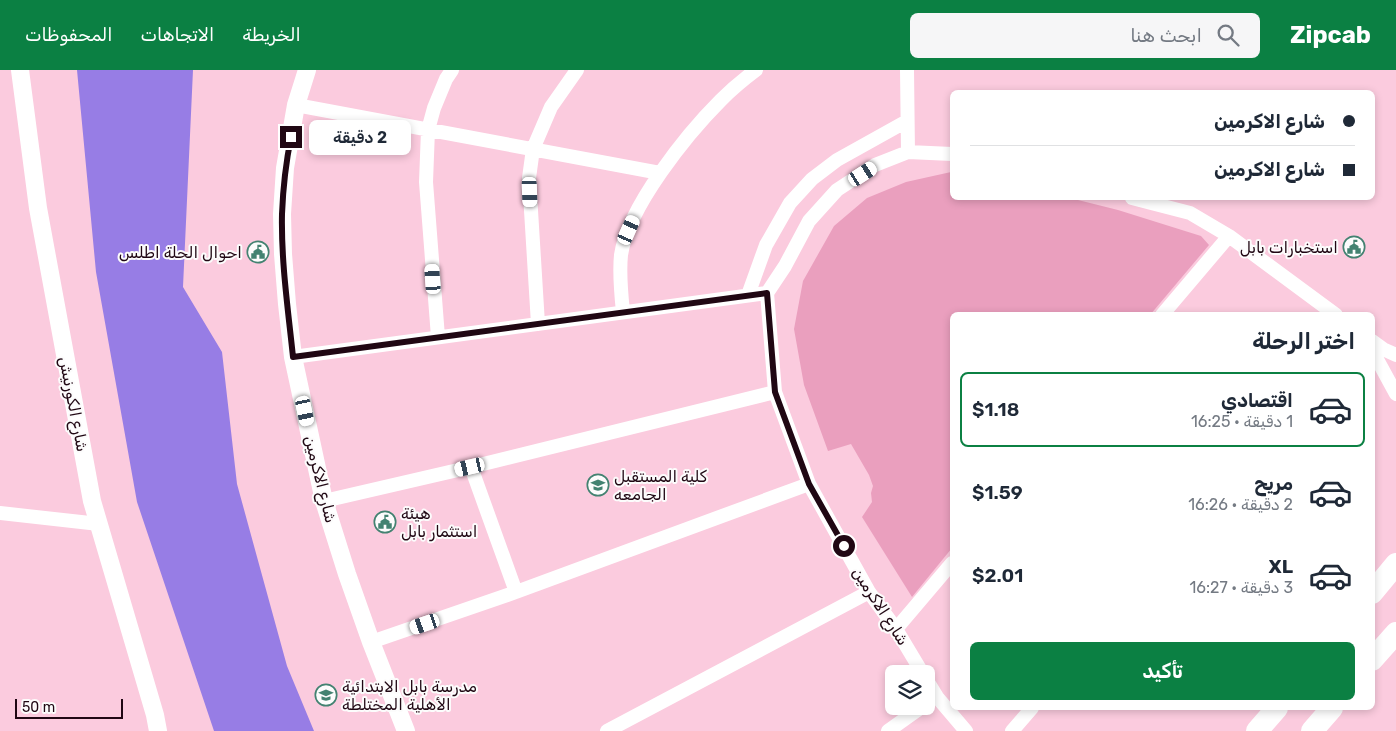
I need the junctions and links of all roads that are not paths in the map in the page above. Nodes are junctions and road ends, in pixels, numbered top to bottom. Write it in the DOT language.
graph roads {
  1 [pos="20,70"];
  2 [pos="307,70"];
  3 [pos="452,70"];
  4 [pos="577,70"];
  5 [pos="756,70"];
  6 [pos="907,70"];
  7 [pos="296,106"];
  8 [pos="907,120"];
  9 [pos="428,130"];
  10 [pos="532,149"];
  11 [pos="908,152"];
  12 [pos="950,154"];
  13 [pos="660,173"];
  14 [pos="1140,200"];
  15 [pos="1229,236"];
  16 [pos="767,293"];
  17 [pos="748,295"];
  18 [pos="623,312"];
  19 [pos="1165,312"];
  20 [pos="1332,312"];
  21 [pos="538,324"];
  22 [pos="438,337"];
  23 [pos="1375,342"];
  24 [pos="1396,355"];
  25 [pos="1375,356"];
  26 [pos="293,357"];
  27 [pos="775,392"];
  28 [pos="1396,394"];
  29 [pos="470,467"];
  30 [pos="809,484"];
  31 [pos="324,501"];
  32 [pos="0,513"];
  33 [pos="99,524"];
  34 [pos="1396,564"];
  35 [pos="950,565"];
  36 [pos="1375,588"];
  37 [pos="516,592"];
  38 [pos="869,592"];
  39 [pos="896,629"];
  40 [pos="1396,633"];
  41 [pos="371,642"];
  42 [pos="1375,657"];
  43 [pos="918,665"];
  44 [pos="935,707"];
  45 [pos="1030,710"];
  46 [pos="1274,710"];
  47 [pos="1330,710"];
  48 [pos="911,715"];
  49 [pos="158,731"];
  50 [pos="406,731"];
  51 [pos="607,731"];
  52 [pos="888,731"];
  53 [pos="966,731"];
  54 [pos="1012,731"];
  55 [pos="1257,731"];
  56 [pos="1312,731"];
  1 -- 33 [label="street, شارع الكورنيش"];
  2 -- 7 [label="street, شارع الاكرمين"];
  3 -- 9 [label="street"];
  4 -- 10 [label="street"];
  5 -- 13 [label="street"];
  6 -- 8 [label="street"];
  7 -- 9 [label="street"];
  7 -- 26 [label="street, شارع الاكرمين"];
  8 -- 11 [label="street"];
  8 -- 17 [label="street"];
  9 -- 10 [label="street"];
  9 -- 22 [label="street"];
  10 -- 13 [label="street"];
  10 -- 21 [label="street"];
  11 -- 12 [label="street"];
  11 -- 16 [label="street"];
  13 -- 18 [label="street"];
  14 -- 15 [label="street"];
  15 -- 19 [label="street"];
  15 -- 20 [label="street"];
  16 -- 17 [label="street"];
  16 -- 27 [label="street, شارع الاكرمين"];
  17 -- 18 [label="street"];
  18 -- 21 [label="street"];
  21 -- 22 [label="street"];
  22 -- 26 [label="street"];
  23 -- 24 [label="street"];
  25 -- 28 [label="street"];
  26 -- 31 [label="street, شارع الاكرمين"];
  27 -- 29 [label="street"];
  27 -- 30 [label="street, شارع الاكرمين"];
  29 -- 31 [label="street"];
  29 -- 37 [label="street"];
  30 -- 37 [label="street"];
  30 -- 38 [label="street, شارع الاكرمين"];
  31 -- 41 [label="street, شارع الاكرمين"];
  32 -- 33 [label="street"];
  33 -- 49 [label="street, شارع الكورنيش"];
  34 -- 36 [label="main road"];
  35 -- 39 [label="street"];
  37 -- 41 [label="street"];
  38 -- 39 [label="street, شارع الاكرمين"];
  38 -- 51 [label="street"];
  39 -- 43 [label="street, شارع الاكرمين"];
  40 -- 42 [label="main road"];
  41 -- 50 [label="street, شارع الاكرمين"];
  44 -- 53 [label="street"];
  45 -- 54 [label="street"];
  46 -- 55 [label="main road"];
  47 -- 56 [label="main road"];
  48 -- 52 [label="street"];
}
